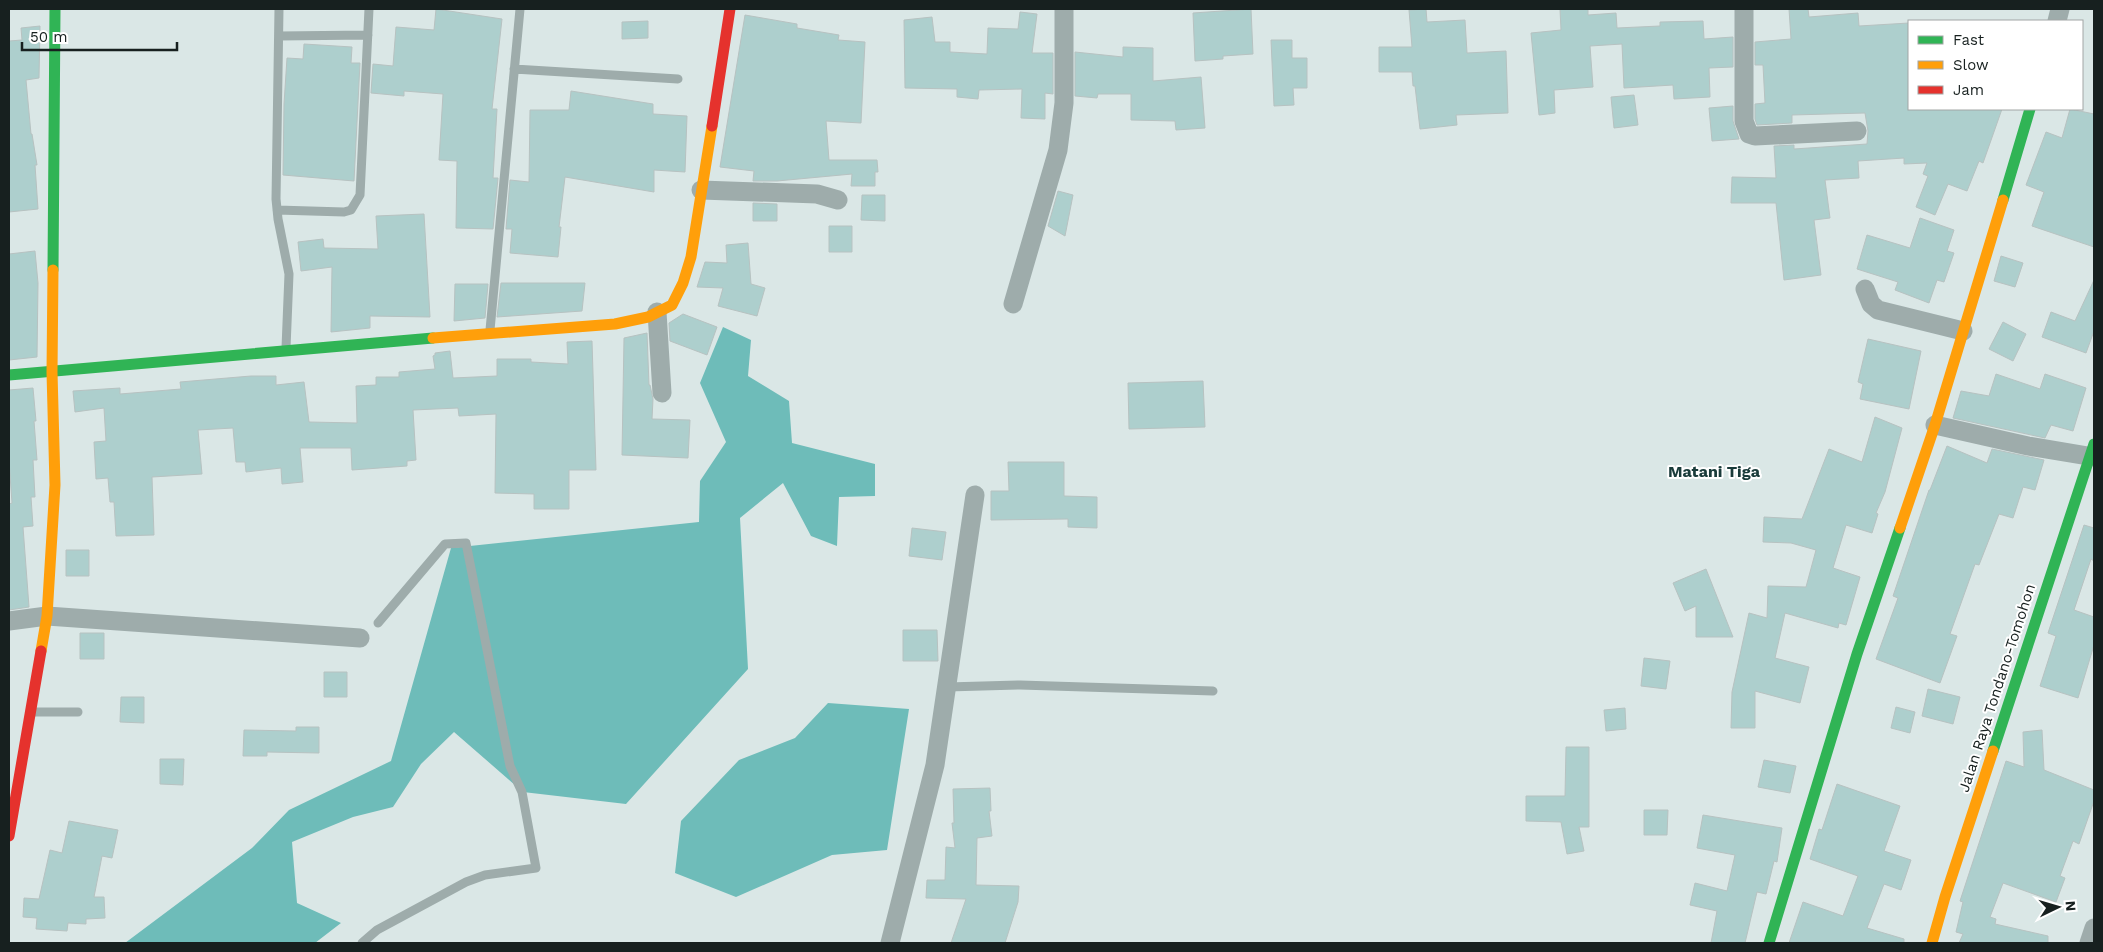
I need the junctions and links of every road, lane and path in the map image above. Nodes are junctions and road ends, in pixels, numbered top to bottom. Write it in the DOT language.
graph roads {
  1 [pos="55,9"];
  2 [pos="279,9"];
  3 [pos="369,9"];
  4 [pos="520,9"];
  5 [pos="730,9"];
  6 [pos="1064,9"];
  7 [pos="1744,9"];
  8 [pos="368,35"];
  9 [pos="279,36"];
  10 [pos="514,69"];
  11 [pos="678,79"];
  12 [pos="2030,110"];
  13 [pos="1857,132"];
  14 [pos="701,190"];
  15 [pos="838,200"];
  16 [pos="277,210"];
  17 [pos="1864,289"];
  18 [pos="1013,304"];
  19 [pos="657,312"];
  20 [pos="1963,332"];
  21 [pos="490,333"];
  22 [pos="286,351"];
  23 [pos="52,372"];
  24 [pos="9,375"];
  25 [pos="662,393"];
  26 [pos="1935,424"];
  27 [pos="2093,452"];
  28 [pos="975,495"];
  29 [pos="47,616"];
  30 [pos="9,621"];
  31 [pos="378,623"];
  32 [pos="360,638"];
  33 [pos="947,687"];
  34 [pos="1213,692"];
  35 [pos="30,712"];
  36 [pos="78,712"];
  37 [pos="9,836"];
  38 [pos="2094,928"];
  39 [pos="362,943"];
  40 [pos="890,943"];
  41 [pos="1769,943"];
  42 [pos="1932,943"];
  43 [pos="2089,943"];
  1 -- 23 [label="main road"];
  2 -- 9 [label="lane"];
  3 -- 8 [label="lane"];
  4 -- 10 [label="lane"];
  5 -- 14 [label="main road"];
  6 -- 18 [label="street"];
  7 -- 13 [label="street"];
  8 -- 9 [label="lane"];
  8 -- 16 [label="lane"];
  9 -- 16 [label="lane"];
  10 -- 11 [label="lane"];
  10 -- 21 [label="lane"];
  12 -- 20 [label="main road"];
  14 -- 15 [label="street"];
  14 -- 19 [label="main road"];
  16 -- 22 [label="lane"];
  17 -- 20 [label="street"];
  19 -- 21 [label="main road"];
  19 -- 25 [label="street"];
  20 -- 26 [label="main road"];
  21 -- 22 [label="main road"];
  22 -- 23 [label="main road"];
  23 -- 24 [label="main road"];
  23 -- 29 [label="main road"];
  26 -- 27 [label="street"];
  26 -- 41 [label="main road"];
  27 -- 42 [label="main road, Jalan Raya Tondano-Tomohon"];
  28 -- 33 [label="street"];
  29 -- 30 [label="street"];
  29 -- 32 [label="street"];
  29 -- 35 [label="main road"];
  31 -- 39 [label="lane"];
  33 -- 34 [label="lane"];
  33 -- 40 [label="street"];
  35 -- 36 [label="lane"];
  35 -- 37 [label="main road"];
  38 -- 43 [label="street"];
}
